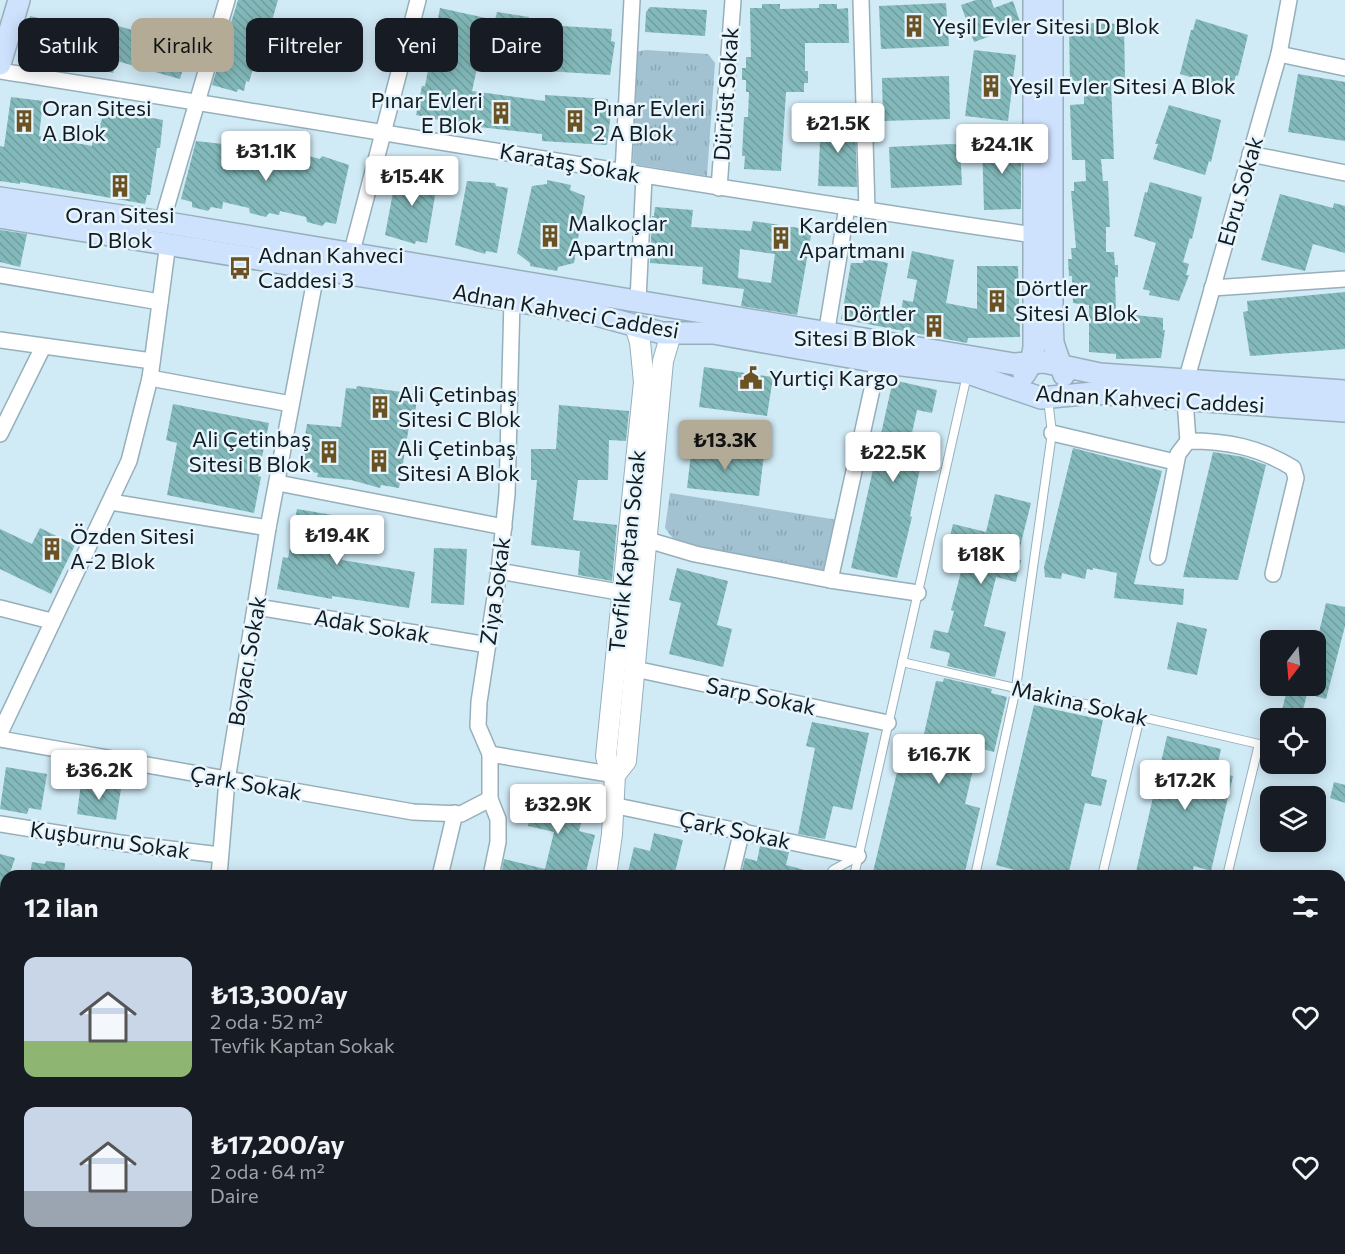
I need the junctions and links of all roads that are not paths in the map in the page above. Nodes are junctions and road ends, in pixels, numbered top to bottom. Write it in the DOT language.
graph roads {
  1 [pos="19,0"];
  2 [pos="227,0"];
  3 [pos="417,0"];
  4 [pos="632,0"];
  5 [pos="733,0"];
  6 [pos="861,0"];
  7 [pos="1034,0"];
  8 [pos="1052,0"];
  9 [pos="1289,0"];
  10 [pos="1279,54"];
  11 [pos="0,64"];
  12 [pos="1345,68"];
  13 [pos="0,71"];
  14 [pos="195,102"];
  15 [pos="383,131"];
  16 [pos="1250,154"];
  17 [pos="623,173"];
  18 [pos="1345,173"];
  19 [pos="644,177"];
  20 [pos="719,188"];
  21 [pos="0,198"];
  22 [pos="847,207"];
  23 [pos="867,210"];
  24 [pos="0,217"];
  25 [pos="162,222"];
  26 [pos="1034,235"];
  27 [pos="168,243"];
  28 [pos="351,255"];
  29 [pos="317,269"];
  30 [pos="0,275"];
  31 [pos="1345,279"];
  32 [pos="1212,288"];
  33 [pos="638,300"];
  34 [pos="512,301"];
  35 [pos="160,302"];
  36 [pos="679,308"];
  37 [pos="635,326"];
  38 [pos="671,334"];
  39 [pos="826,335"];
  40 [pos="0,340"];
  41 [pos="43,347"];
  42 [pos="152,361"];
  43 [pos="878,362"];
  44 [pos="1031,364"];
  45 [pos="1061,366"];
  46 [pos="968,374"];
  47 [pos="150,378"];
  48 [pos="1185,391"];
  49 [pos="1345,391"];
  50 [pos="1026,392"];
  51 [pos="1054,396"];
  52 [pos="291,404"];
  53 [pos="1345,411"];
  54 [pos="1052,433"];
  55 [pos="0,434"];
  56 [pos="1188,441"];
  57 [pos="1174,462"];
  58 [pos="278,483"];
  59 [pos="111,502"];
  60 [pos="504,527"];
  61 [pos="268,528"];
  62 [pos="648,540"];
  63 [pos="1158,557"];
  64 [pos="499,571"];
  65 [pos="1273,574"];
  66 [pos="830,580"];
  67 [pos="624,593"];
  68 [pos="918,593"];
  69 [pos="257,607"];
  70 [pos="0,608"];
  71 [pos="51,621"];
  72 [pos="488,645"];
  73 [pos="902,662"];
  74 [pos="635,669"];
  75 [pos="1016,688"];
  76 [pos="1140,717"];
  77 [pos="888,723"];
  78 [pos="0,733"];
  79 [pos="0,739"];
  80 [pos="490,754"];
  81 [pos="615,775"];
  82 [pos="226,780"];
  83 [pos="490,798"];
  84 [pos="612,805"];
  85 [pos="455,813"];
  86 [pos="0,824"];
  87 [pos="742,830"];
  88 [pos="219,855"];
  89 [pos="858,856"];
  90 [pos="219,870"];
  91 [pos="441,870"];
  92 [pos="491,870"];
  93 [pos="607,870"];
  94 [pos="732,870"];
  95 [pos="833,870"];
  96 [pos="855,870"];
  97 [pos="976,870"];
  98 [pos="1103,870"];
  99 [pos="1228,870"];
  1 -- 11 [label="main road"];
  2 -- 14 [label="street"];
  3 -- 15 [label="street"];
  4 -- 17 [label="street"];
  5 -- 20 [label="street, Dürüst Sokak"];
  6 -- 23 [label="street"];
  7 -- 26 [label="main road"];
  8 -- 45 [label="main road"];
  9 -- 10 [label="street, Ebru Sokak"];
  10 -- 12 [label="street"];
  10 -- 16 [label="street, Ebru Sokak"];
  13 -- 14 [label="street, Karataş Sokak"];
  14 -- 15 [label="street, Karataş Sokak"];
  14 -- 25 [label="street"];
  15 -- 17 [label="street, Karataş Sokak"];
  15 -- 28 [label="street"];
  16 -- 18 [label="street"];
  16 -- 32 [label="street, Ebru Sokak"];
  17 -- 19 [label="street, Karataş Sokak"];
  19 -- 20 [label="street, Karataş Sokak"];
  19 -- 33 [label="street"];
  20 -- 22 [label="street, Karataş Sokak"];
  21 -- 25 [label="main road, Adnan Kahveci Caddesi"];
  22 -- 23 [label="street, Karataş Sokak"];
  22 -- 39 [label="street"];
  23 -- 26 [label="street, Karataş Sokak"];
  24 -- 27 [label="main road, Adnan Kahveci Caddesi"];
  25 -- 28 [label="main road, Adnan Kahveci Caddesi"];
  26 -- 44 [label="main road"];
  27 -- 29 [label="main road, Adnan Kahveci Caddesi"];
  27 -- 35 [label="street"];
  28 -- 33 [label="main road, Adnan Kahveci Caddesi"];
  29 -- 34 [label="main road, Adnan Kahveci Caddesi"];
  29 -- 52 [label="street, Boyacı Sokak"];
  30 -- 35 [label="street"];
  31 -- 32 [label="street"];
  32 -- 48 [label="street, Ebru Sokak"];
  33 -- 36 [label="main road, Adnan Kahveci Caddesi"];
  33 -- 37 [label="main road"];
  34 -- 37 [label="main road, Adnan Kahveci Caddesi"];
  34 -- 60 [label="street, Ziya Sokak"];
  35 -- 42 [label="street"];
  36 -- 38 [label="main road"];
  36 -- 39 [label="main road, Adnan Kahveci Caddesi"];
  37 -- 38 [label="main road, Adnan Kahveci Caddesi"];
  37 -- 67 [label="street, Tevfik Kaptan Sokak"];
  38 -- 43 [label="main road, Adnan Kahveci Caddesi"];
  38 -- 62 [label="street, Tevfik Kaptan Sokak"];
  39 -- 44 [label="main road, Adnan Kahveci Caddesi"];
  40 -- 41 [label="street"];
  41 -- 42 [label="street"];
  41 -- 55 [label="street"];
  42 -- 47 [label="street"];
  43 -- 46 [label="main road, Adnan Kahveci Caddesi"];
  43 -- 66 [label="street"];
  44 -- 45 [label="main road, Adnan Kahveci Caddesi"];
  44 -- 50 [label="main road"];
  45 -- 48 [label="main road, Adnan Kahveci Caddesi"];
  45 -- 51 [label="main road"];
  46 -- 50 [label="main road, Adnan Kahveci Caddesi"];
  46 -- 68 [label="lane"];
  47 -- 52 [label="street"];
  47 -- 59 [label="street"];
  48 -- 49 [label="main road, Adnan Kahveci Caddesi"];
  48 -- 51 [label="main road, Adnan Kahveci Caddesi"];
  48 -- 53 [label="main road, Adnan Kahveci Caddesi"];
  48 -- 56 [label="street, Ebru Sokak"];
  50 -- 51 [label="main road, Adnan Kahveci Caddesi"];
  51 -- 54 [label="lane"];
  52 -- 58 [label="street, Boyacı Sokak"];
  54 -- 57 [label="street"];
  54 -- 75 [label="lane"];
  56 -- 57 [label="street"];
  56 -- 65 [label="street"];
  57 -- 63 [label="street"];
  58 -- 60 [label="street"];
  58 -- 61 [label="street, Boyacı Sokak"];
  59 -- 61 [label="street"];
  59 -- 71 [label="street"];
  60 -- 64 [label="street, Ziya Sokak"];
  61 -- 69 [label="street, Boyacı Sokak"];
  62 -- 66 [label="street"];
  62 -- 74 [label="street, Tevfik Kaptan Sokak"];
  64 -- 67 [label="street"];
  64 -- 72 [label="street, Ziya Sokak"];
  66 -- 68 [label="street"];
  67 -- 81 [label="street, Tevfik Kaptan Sokak"];
  68 -- 73 [label="lane"];
  69 -- 72 [label="street, Adak Sokak"];
  69 -- 82 [label="street, Boyacı Sokak"];
  70 -- 71 [label="street"];
  71 -- 78 [label="street"];
  72 -- 80 [label="street, Ziya Sokak"];
  73 -- 75 [label="lane, Makina Sokak"];
  73 -- 77 [label="lane"];
  74 -- 77 [label="street, Sarp Sokak"];
  74 -- 81 [label="street, Tevfik Kaptan Sokak"];
  75 -- 76 [label="lane, Makina Sokak"];
  75 -- 97 [label="lane"];
  76 -- 98 [label="lane"];
  76 -- 99 [label="lane, Makina Sokak"];
  77 -- 89 [label="lane"];
  79 -- 82 [label="street, Çark Sokak"];
  80 -- 81 [label="street"];
  80 -- 83 [label="street, Ziya Sokak"];
  81 -- 84 [label="street, Tevfik Kaptan Sokak"];
  82 -- 85 [label="street, Çark Sokak"];
  82 -- 88 [label="street, Boyacı Sokak"];
  83 -- 85 [label="street, Çark Sokak"];
  83 -- 92 [label="street, Ziya Sokak"];
  84 -- 87 [label="street, Çark Sokak"];
  84 -- 93 [label="street, Tevfik Kaptan Sokak"];
  85 -- 91 [label="street"];
  86 -- 88 [label="street, Kuşburnu Sokak"];
  87 -- 89 [label="street, Çark Sokak"];
  87 -- 94 [label="street"];
  88 -- 90 [label="street, Boyacı Sokak"];
  89 -- 95 [label="lane"];
  89 -- 96 [label="lane"];
}
